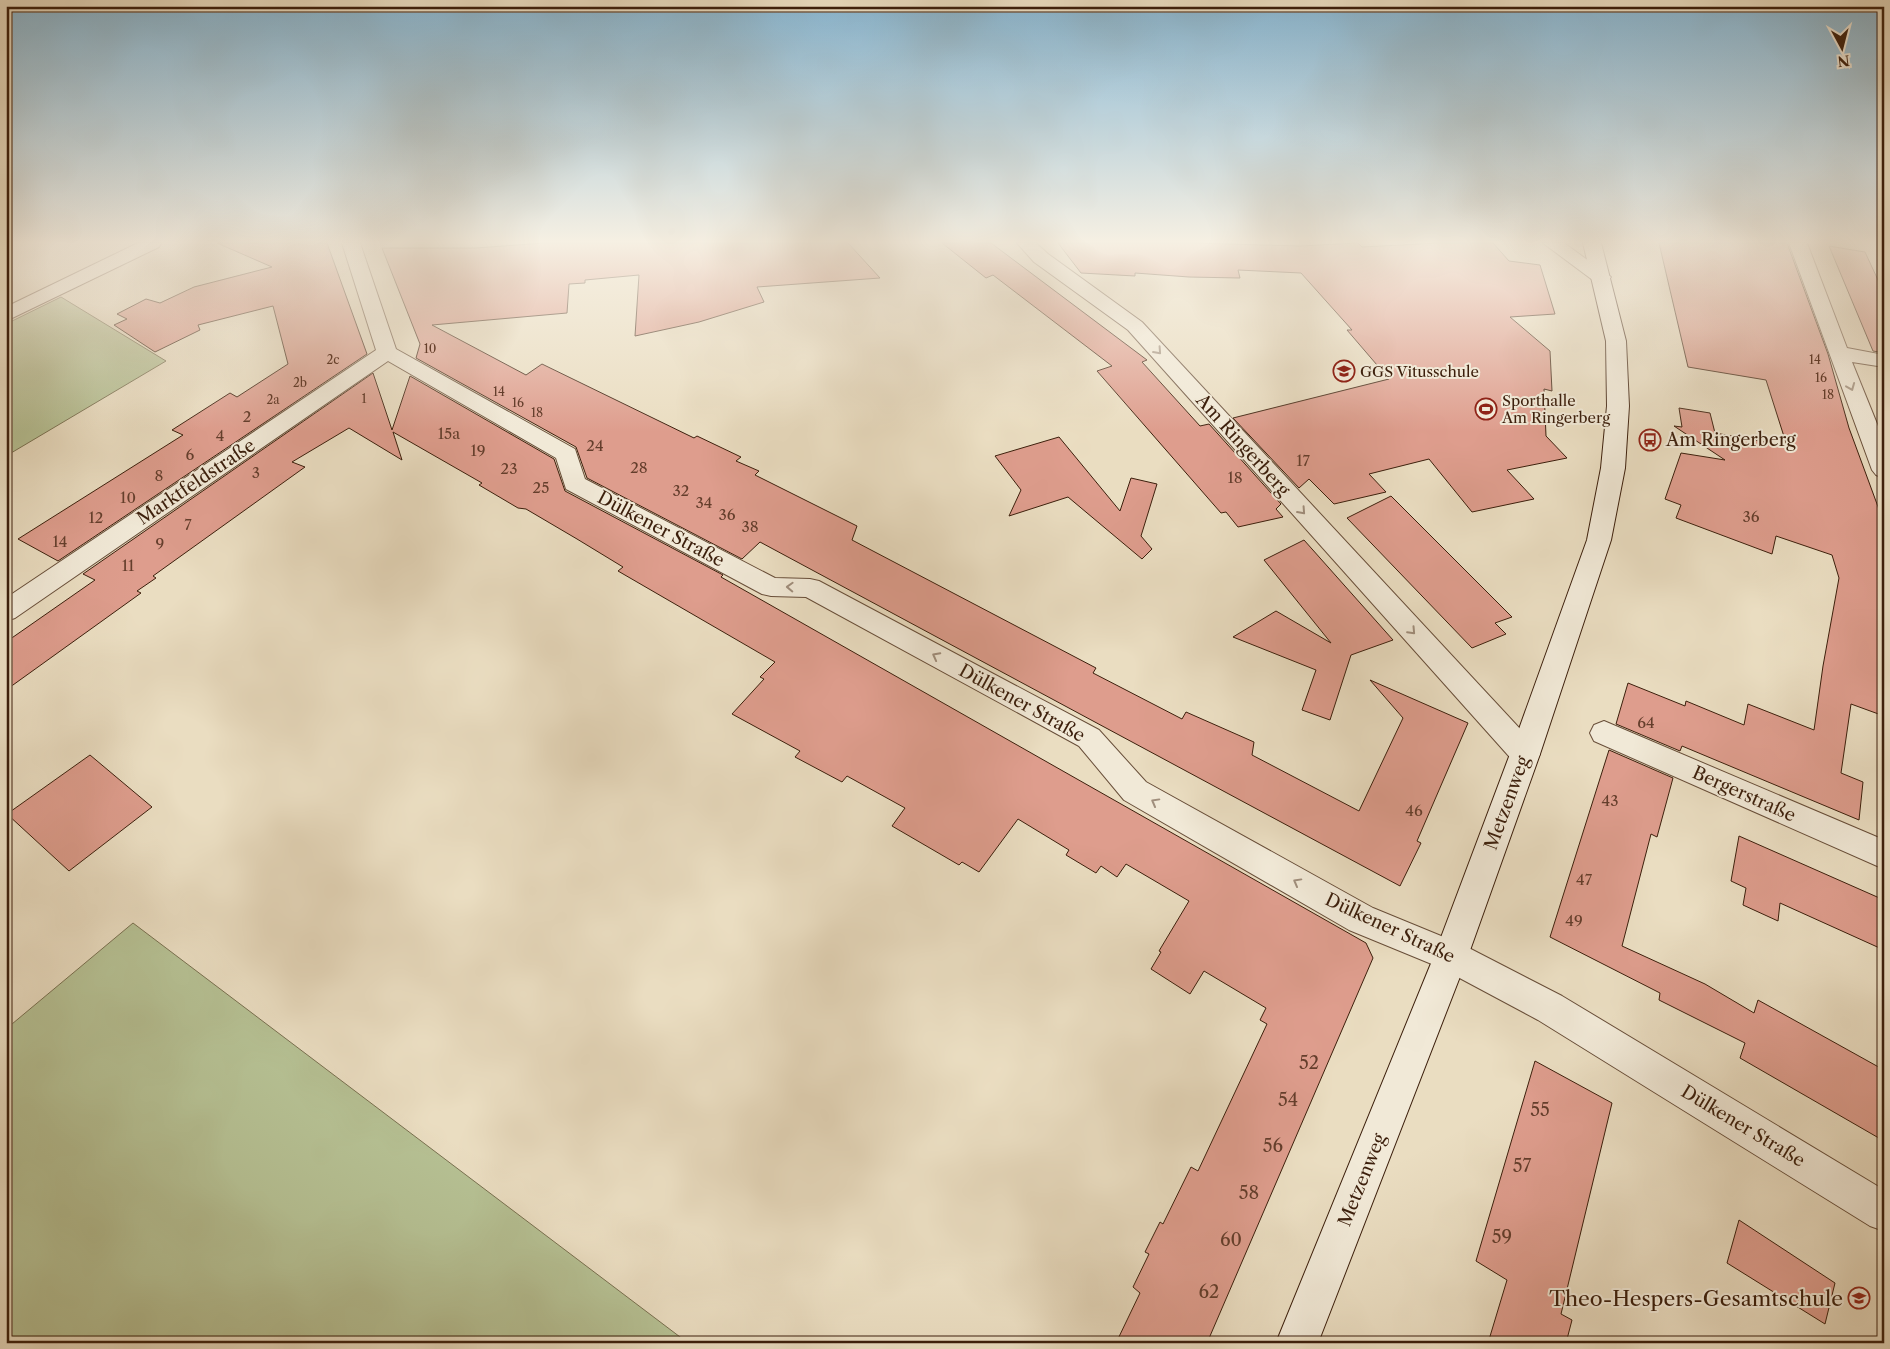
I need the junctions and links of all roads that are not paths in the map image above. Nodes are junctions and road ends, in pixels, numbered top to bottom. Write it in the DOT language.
graph roads {
  1 [pos="24,306"];
  2 [pos="372,306"];
  3 [pos="1107,306"];
  4 [pos="1608,306"];
  5 [pos="1821,306"];
  6 [pos="6,315"];
  7 [pos="387,352"];
  8 [pos="1838,353"];
  9 [pos="1884,361"];
  10 [pos="1884,470"];
  11 [pos="6,611"];
  12 [pos="1604,733"];
  13 [pos="1525,754"];
  14 [pos="1884,855"];
  15 [pos="1451,956"];
  16 [pos="1884,1212"];
  17 [pos="1297,1343"];
  1 -- 6 [label="street"];
  2 -- 7 [label="street"];
  3 -- 13 [label="street, Am Ringerberg, one-way"];
  4 -- 13 [label="street, Metzenweg"];
  5 -- 8 [label="street"];
  7 -- 11 [label="street, Marktfeldstraße"];
  15 -- 7 [label="street, Dülkener Straße, one-way"];
  8 -- 9 [label="street"];
  8 -- 10 [label="street, one-way"];
  12 -- 14 [label="street, Bergerstraße"];
  13 -- 15 [label="street, Metzenweg"];
  15 -- 16 [label="street, Dülkener Straße"];
  15 -- 17 [label="street, Metzenweg"];
}
